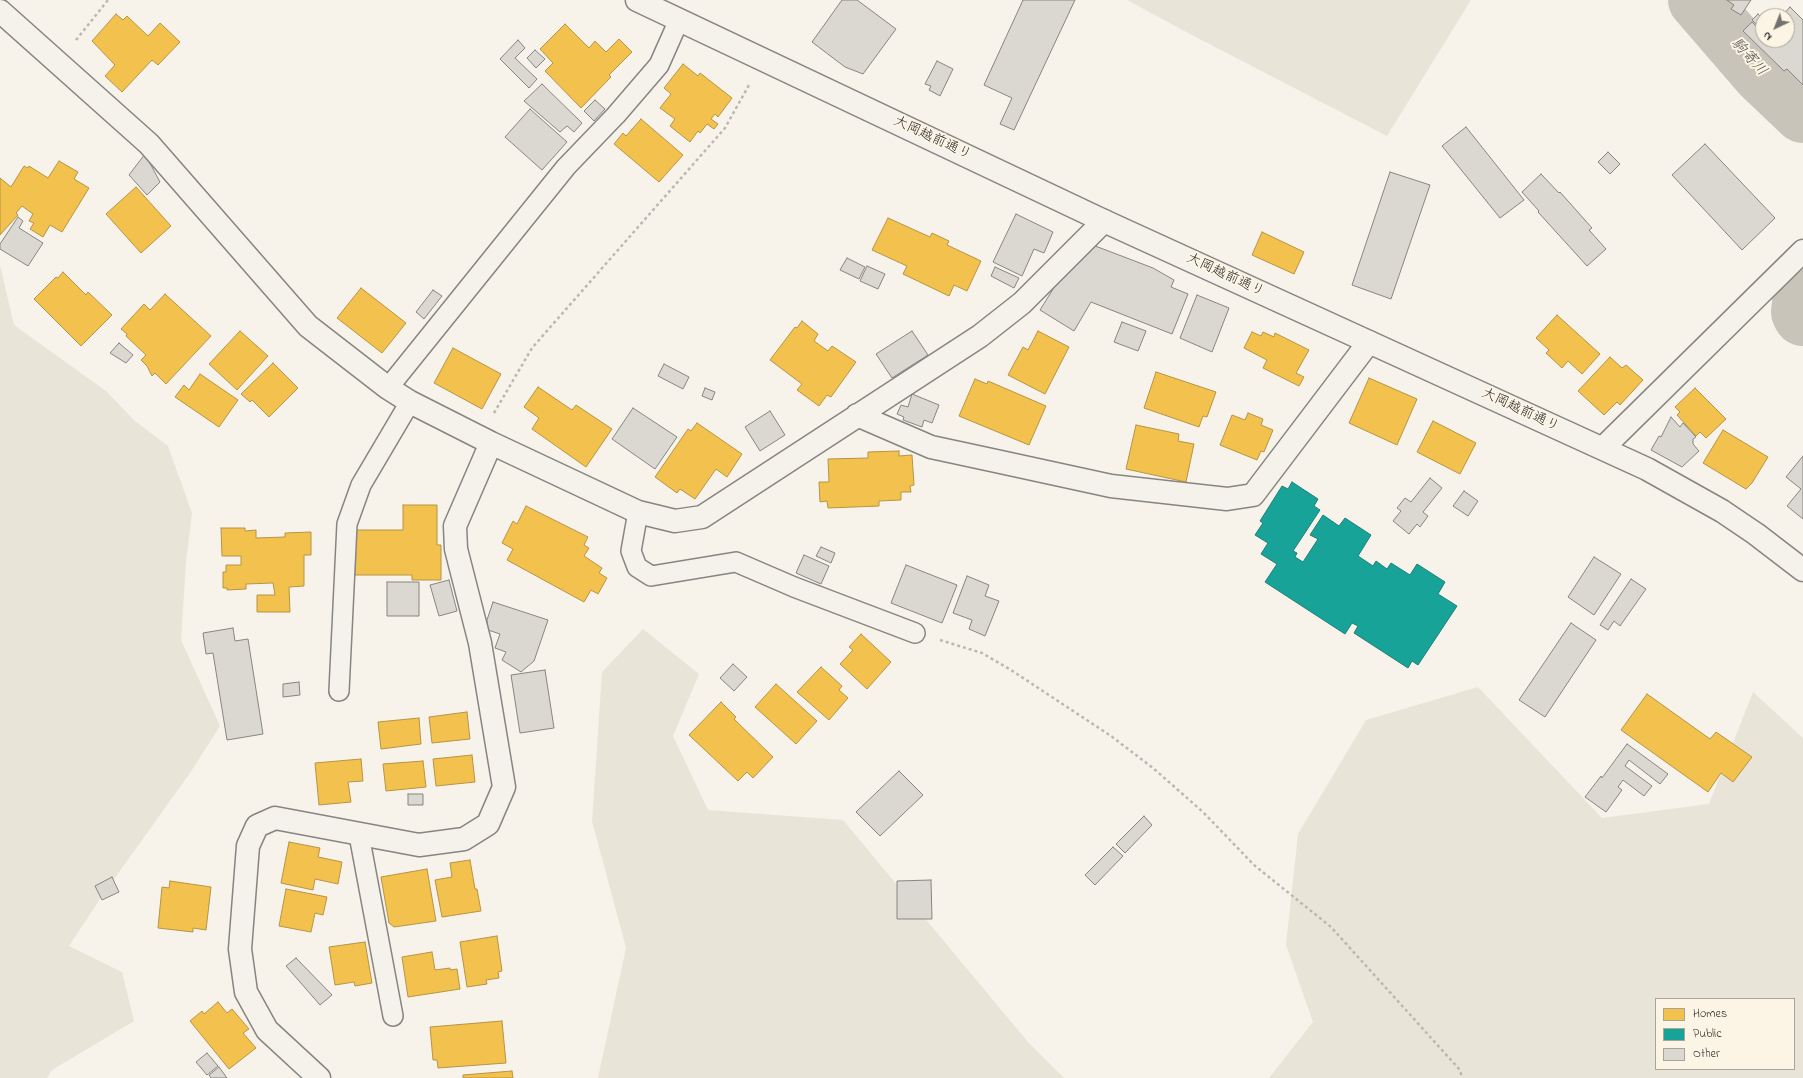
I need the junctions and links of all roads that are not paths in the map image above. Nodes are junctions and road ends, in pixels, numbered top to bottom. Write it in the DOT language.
graph roads {
  1 [pos="637,0"];
  2 [pos="0,11"];
  3 [pos="670,11"];
  4 [pos="1104,221"];
  5 [pos="1803,251"];
  6 [pos="1369,342"];
  7 [pos="388,388"];
  8 [pos="410,402"];
  9 [pos="857,416"];
  10 [pos="485,440"];
  11 [pos="1603,448"];
  12 [pos="638,512"];
  13 [pos="1803,570"];
  14 [pos="915,633"];
  15 [pos="339,691"];
  16 [pos="359,835"];
  17 [pos="393,1016"];
  18 [pos="319,1078"];
  1 -- 3 [label="street, 大岡越前通り"];
  2 -- 7 [label="street"];
  3 -- 4 [label="street, 大岡越前通り"];
  3 -- 7 [label="lane"];
  4 -- 6 [label="street, 大岡越前通り"];
  4 -- 9 [label="street"];
  5 -- 11 [label="street"];
  6 -- 9 [label="street"];
  6 -- 11 [label="street, 大岡越前通り"];
  7 -- 8 [label="street"];
  8 -- 10 [label="street"];
  8 -- 15 [label="lane"];
  9 -- 12 [label="street"];
  10 -- 12 [label="street"];
  10 -- 16 [label="street"];
  11 -- 13 [label="street, 大岡越前通り"];
  12 -- 14 [label="lane"];
  16 -- 17 [label="lane"];
  16 -- 18 [label="street"];
}
